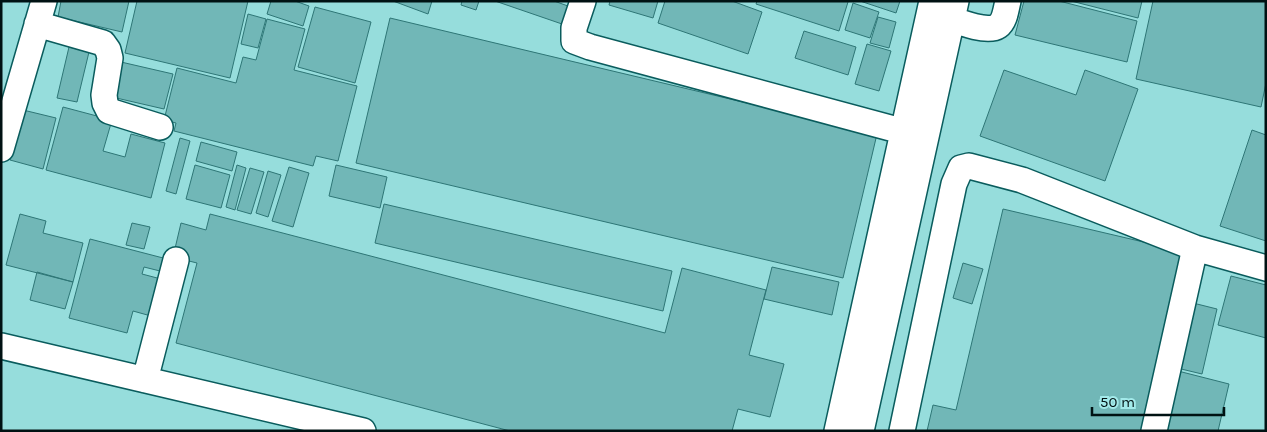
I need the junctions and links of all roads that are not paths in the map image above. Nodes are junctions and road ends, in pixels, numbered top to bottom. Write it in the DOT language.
graph roads {
  1 [pos="583,1"];
  2 [pos="932,1"];
  3 [pos="1008,1"];
  4 [pos="954,10"];
  5 [pos="40,13"];
  6 [pos="160,128"];
  7 [pos="915,134"];
  8 [pos="1,149"];
  9 [pos="1195,248"];
  10 [pos="176,260"];
  11 [pos="1266,268"];
  12 [pos="884,274"];
  13 [pos="1,346"];
  14 [pos="145,380"];
  15 [pos="363,431"];
  16 [pos="837,431"];
  17 [pos="861,431"];
  18 [pos="902,431"];
  19 [pos="1154,431"];
  1 -- 7 [label="street"];
  2 -- 7 [label="street"];
  3 -- 4 [label="street"];
  4 -- 7 [label="street"];
  5 -- 6 [label="street"];
  5 -- 8 [label="street"];
  7 -- 12 [label="street"];
  9 -- 11 [label="street"];
  9 -- 18 [label="street"];
  9 -- 19 [label="street"];
  10 -- 14 [label="street"];
  12 -- 16 [label="street"];
  12 -- 17 [label="street"];
  13 -- 14 [label="street"];
  14 -- 15 [label="street"];
}
